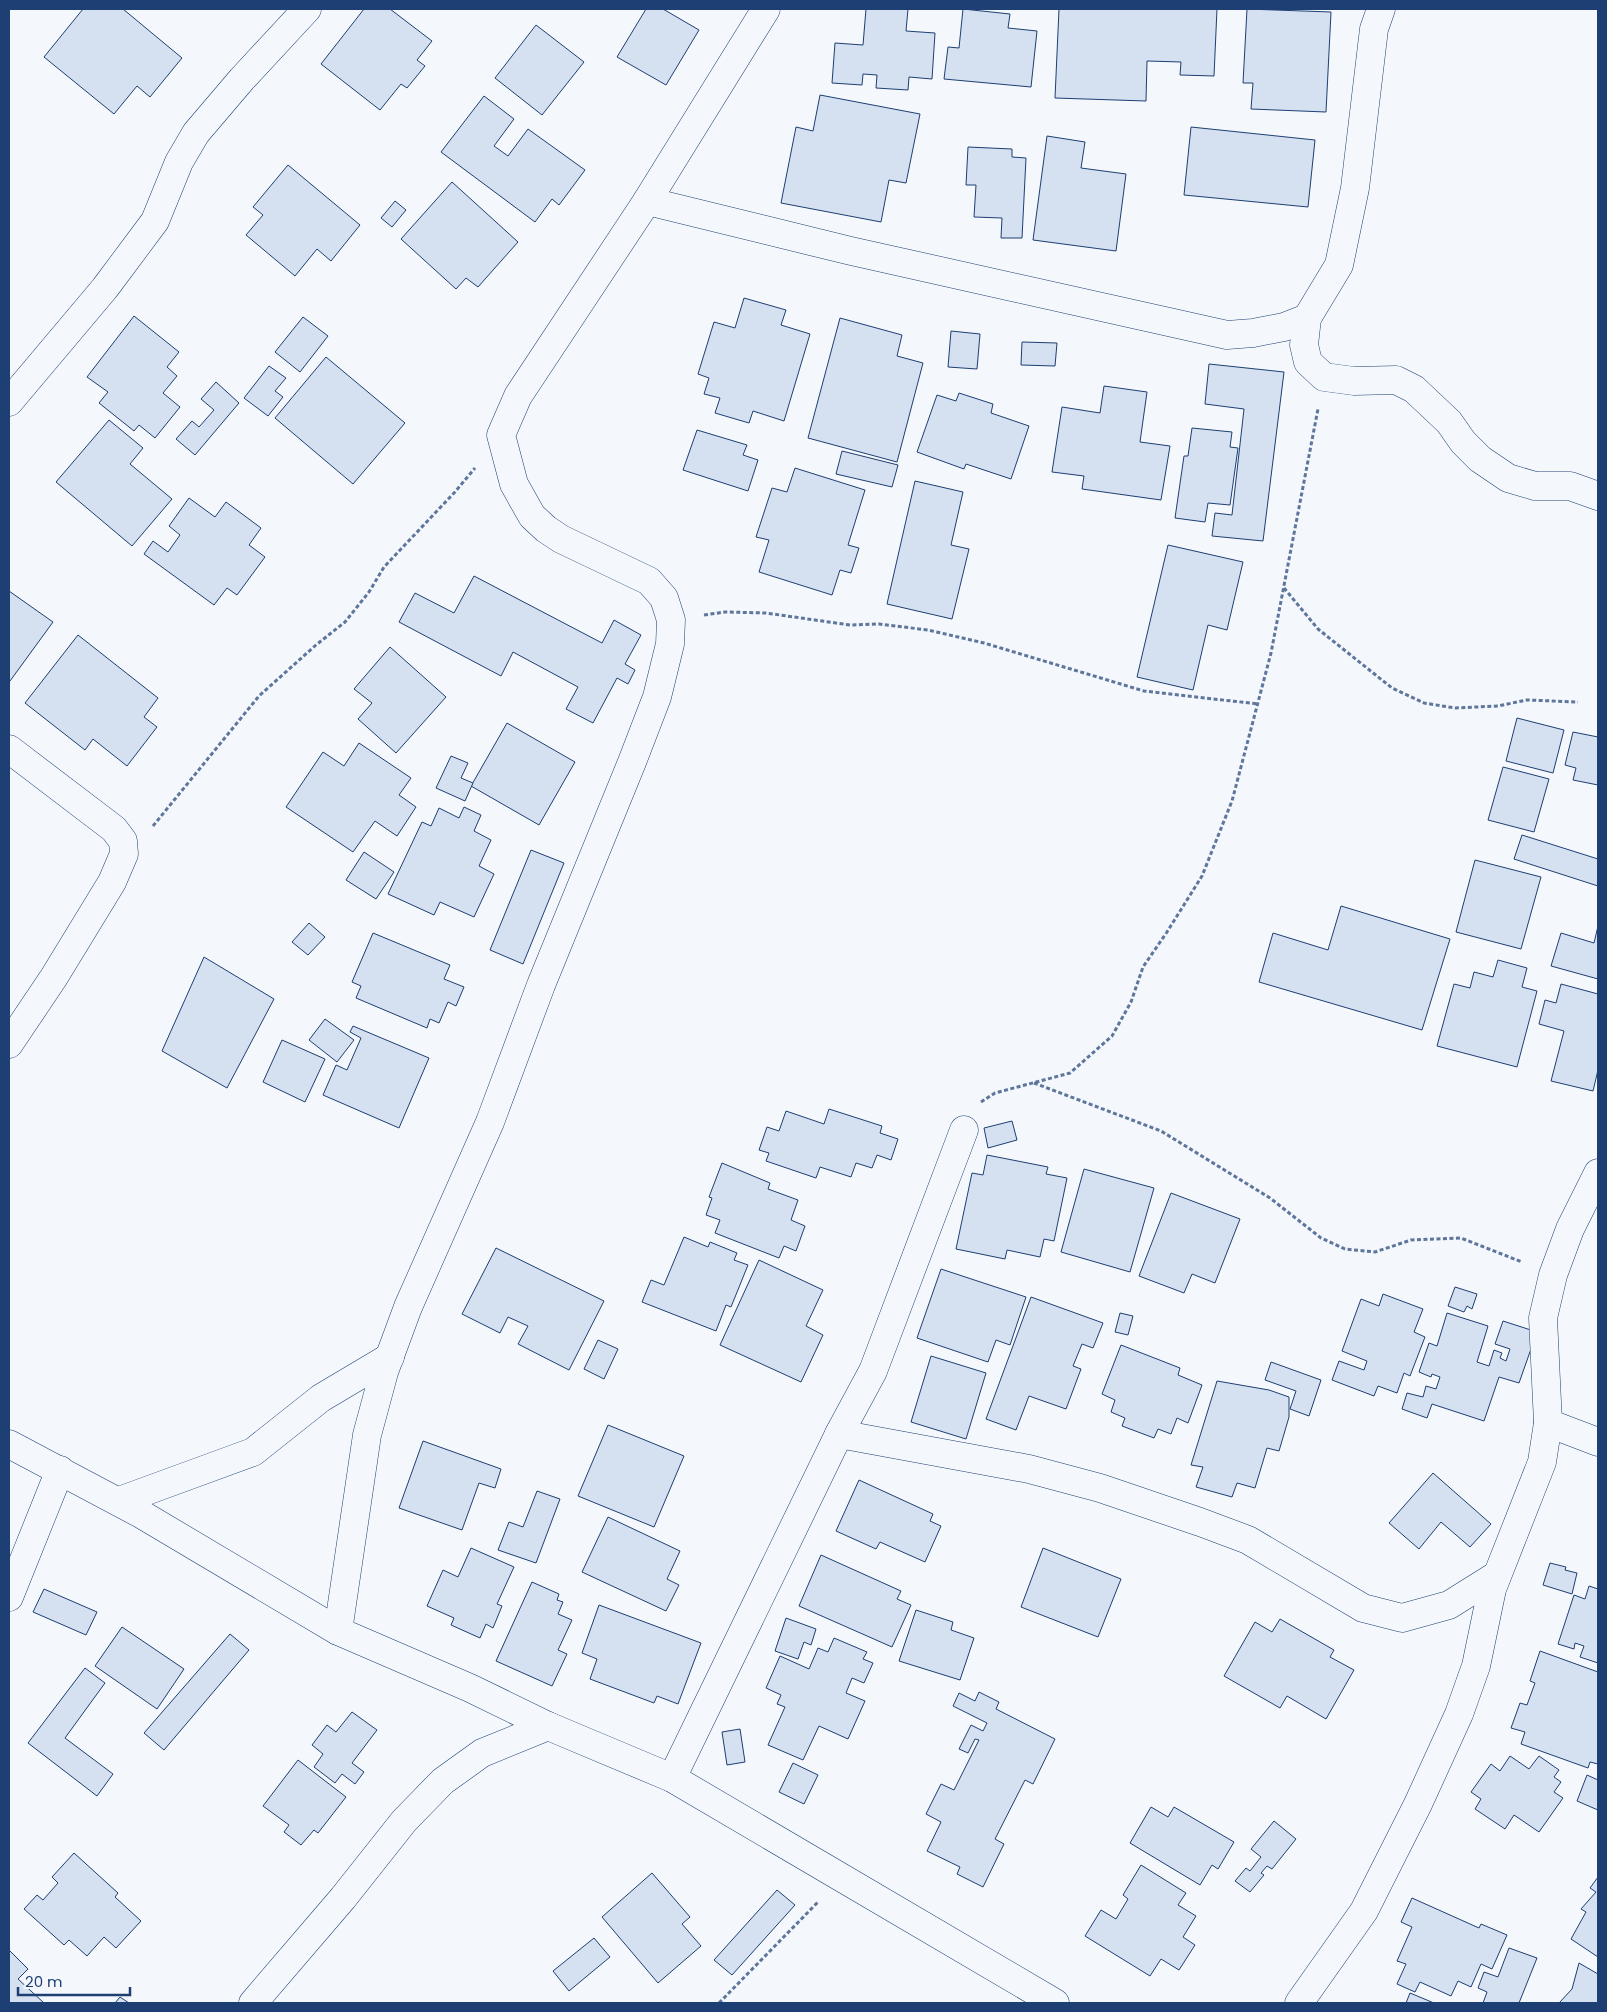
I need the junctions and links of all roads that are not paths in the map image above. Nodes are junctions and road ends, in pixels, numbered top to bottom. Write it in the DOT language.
graph roads {
  1 [pos="307,9"];
  2 [pos="766,9"];
  3 [pos="1382,9"];
  4 [pos="647,201"];
  5 [pos="1307,318"];
  6 [pos="9,402"];
  7 [pos="1598,496"];
  8 [pos="9,749"];
  9 [pos="9,1044"];
  10 [pos="964,1130"];
  11 [pos="1598,1173"];
  12 [pos="390,1356"];
  13 [pos="1548,1423"];
  14 [pos="839,1434"];
  15 [pos="1598,1442"];
  16 [pos="9,1444"];
  17 [pos="60,1470"];
  18 [pos="119,1502"];
  19 [pos="1497,1575"];
  20 [pos="9,1597"];
  21 [pos="338,1631"];
  22 [pos="548,1726"];
  23 [pos="672,1778"];
  24 [pos="253,2003"];
  25 [pos="1055,2003"];
  26 [pos="1299,2003"];
  1 -- 6 [label="street"];
  2 -- 4 [label="street"];
  3 -- 5 [label="street"];
  4 -- 5 [label="street"];
  4 -- 12 [label="street"];
  5 -- 7 [label="street"];
  8 -- 9 [label="street"];
  10 -- 14 [label="street"];
  11 -- 13 [label="street"];
  12 -- 18 [label="street"];
  12 -- 21 [label="street"];
  13 -- 15 [label="street"];
  13 -- 19 [label="street"];
  14 -- 19 [label="street"];
  14 -- 23 [label="street"];
  16 -- 17 [label="street"];
  17 -- 18 [label="street"];
  17 -- 20 [label="street"];
  18 -- 21 [label="street"];
  19 -- 26 [label="street"];
  21 -- 22 [label="street"];
  22 -- 23 [label="street"];
  22 -- 24 [label="street"];
  23 -- 25 [label="street"];
}
